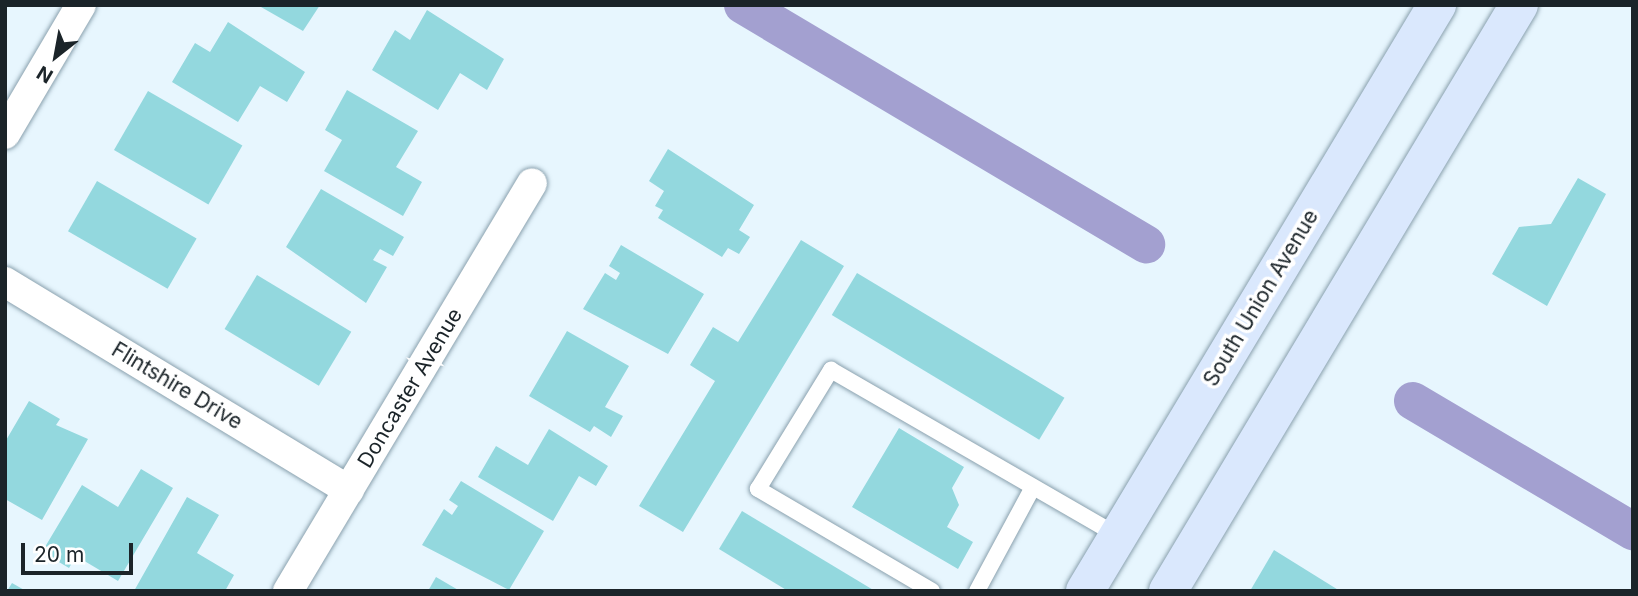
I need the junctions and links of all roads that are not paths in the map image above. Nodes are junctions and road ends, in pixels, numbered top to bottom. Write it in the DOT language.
graph roads {
  1 [pos="81,5"];
  2 [pos="1437,5"];
  3 [pos="1519,5"];
  4 [pos="5,134"];
  5 [pos="532,184"];
  6 [pos="5,282"];
  7 [pos="1033,487"];
  8 [pos="349,490"];
  9 [pos="1118,536"];
  10 [pos="288,591"];
  11 [pos="932,591"];
  12 [pos="977,591"];
  13 [pos="1085,591"];
  14 [pos="1168,591"];
  1 -- 4 [label="street"];
  2 -- 9 [label="main road, South Union Avenue"];
  3 -- 14 [label="main road"];
  5 -- 8 [label="street, Doncaster Avenue"];
  6 -- 8 [label="street, Flintshire Drive"];
  7 -- 9 [label="lane"];
  7 -- 11 [label="lane"];
  7 -- 12 [label="lane"];
  8 -- 10 [label="street, Doncaster Avenue"];
  9 -- 13 [label="main road, South Union Avenue"];
}
